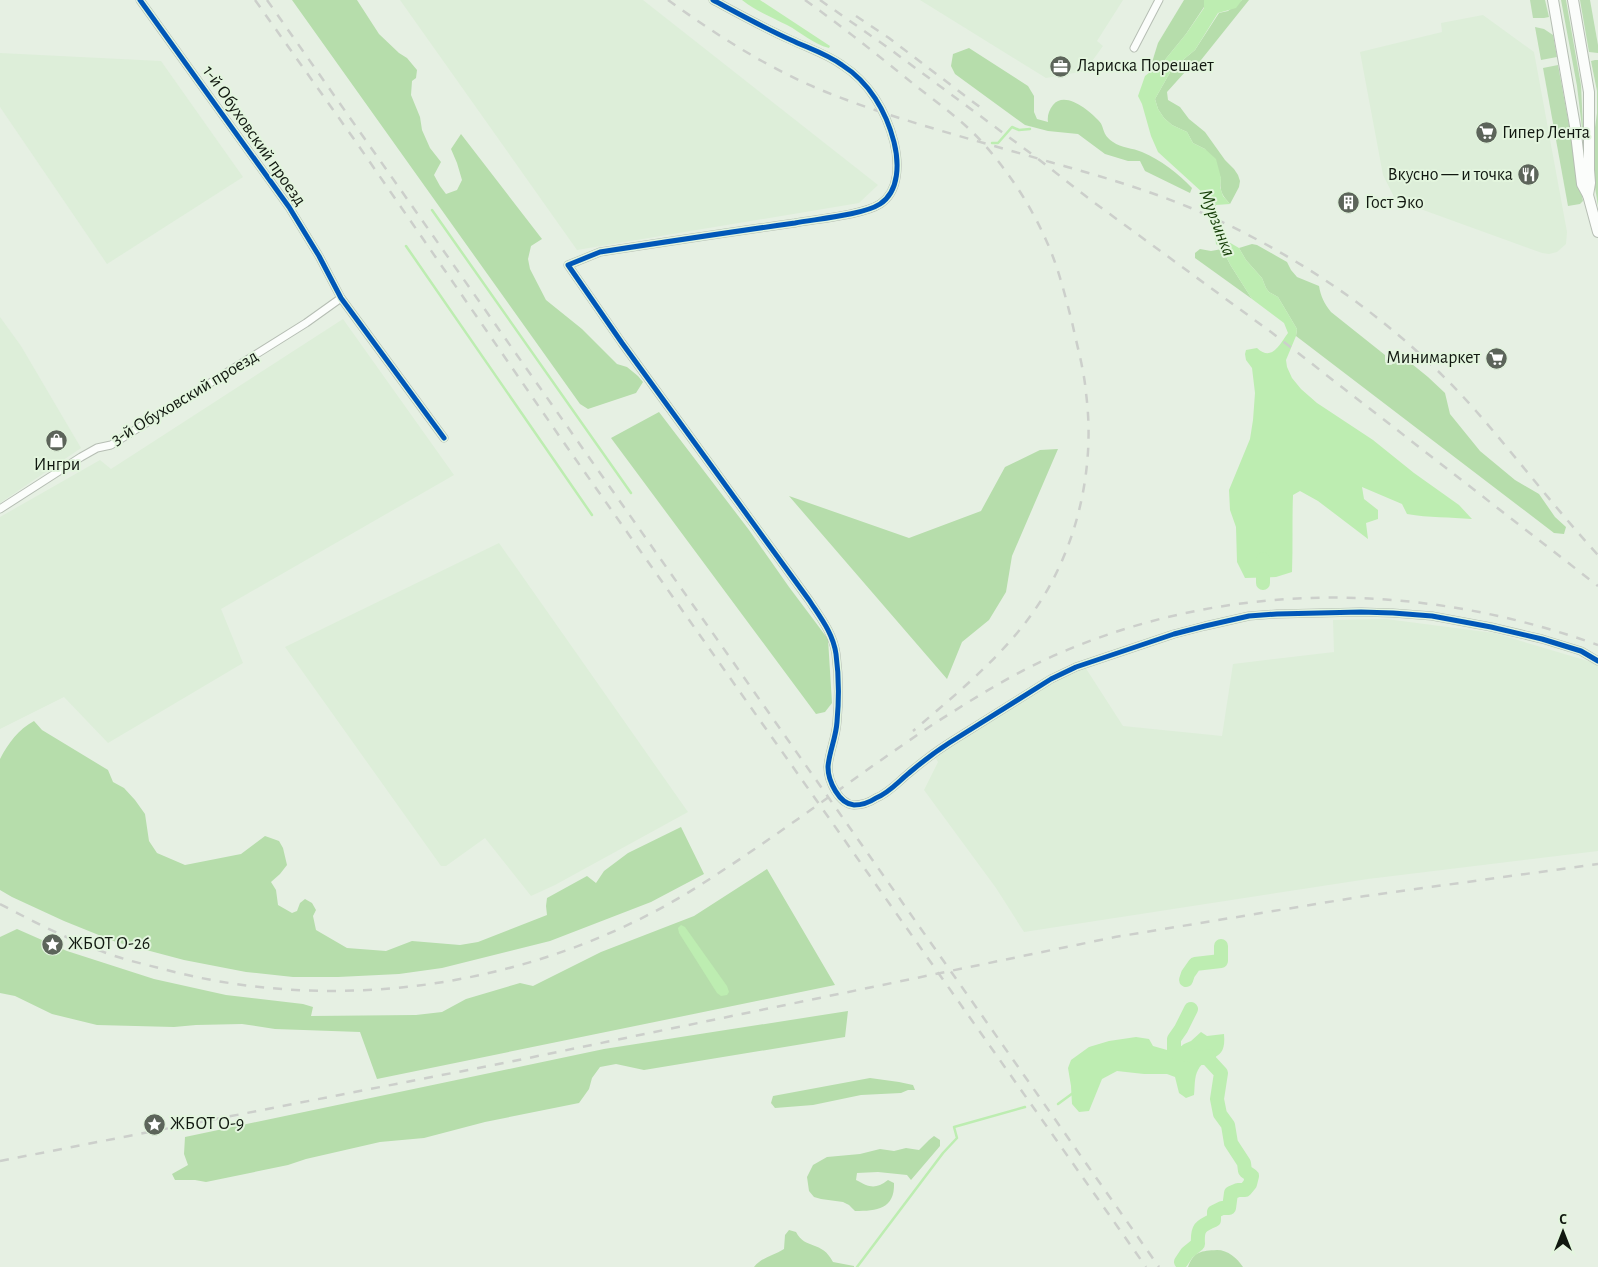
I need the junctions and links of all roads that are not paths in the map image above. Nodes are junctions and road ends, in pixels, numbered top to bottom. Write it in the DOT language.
graph roads {
  1 [pos="140,0"];
  2 [pos="714,0"];
  3 [pos="1159,0"];
  4 [pos="1553,0"];
  5 [pos="1573,0"];
  6 [pos="1134,48"];
  7 [pos="1588,195"];
  8 [pos="1598,232"];
  9 [pos="341,298"];
  10 [pos="444,438"];
  11 [pos="0,508"];
  12 [pos="1598,661"];
  1 -- 9 [label="street, 1-й Обуховский проезд"];
  2 -- 12 [label="street"];
  3 -- 6 [label="street"];
  4 -- 7 [label="street"];
  5 -- 7 [label="street"];
  7 -- 8 [label="street"];
  9 -- 10 [label="street, 1-й Обуховский проезд"];
  9 -- 11 [label="street, 3-й Обуховский проезд"];
}
